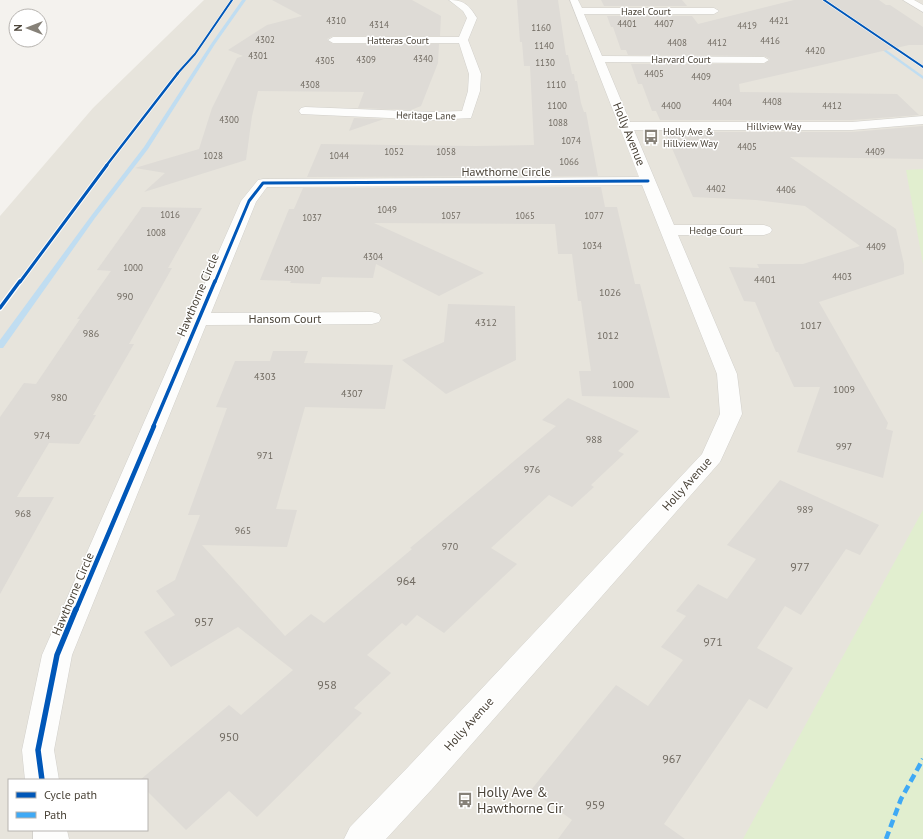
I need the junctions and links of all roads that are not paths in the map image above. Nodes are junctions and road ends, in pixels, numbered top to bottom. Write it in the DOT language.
graph roads {
  1 [pos="452,0"];
  2 [pos="907,0"];
  3 [pos="576,6"];
  4 [pos="923,9"];
  5 [pos="714,11"];
  6 [pos="333,40"];
  7 [pos="463,40"];
  8 [pos="598,59"];
  9 [pos="764,60"];
  10 [pos="305,111"];
  11 [pos="923,120"];
  12 [pos="625,126"];
  13 [pos="648,181"];
  14 [pos="668,230"];
  15 [pos="764,230"];
  16 [pos="372,318"];
  17 [pos="199,319"];
  18 [pos="42,779"];
  19 [pos="362,839"];
  1 -- 7 [label="street"];
  2 -- 4 [label="street"];
  3 -- 5 [label="street, Hazel Court"];
  3 -- 8 [label="street, Holly Avenue"];
  6 -- 7 [label="street, Hatteras Court"];
  7 -- 10 [label="street, Heritage Lane"];
  8 -- 9 [label="street, Harvard Court"];
  8 -- 12 [label="street, Holly Avenue"];
  11 -- 12 [label="street, Hillview Way"];
  12 -- 13 [label="street, Holly Avenue"];
  13 -- 14 [label="street, Holly Avenue"];
  13 -- 17 [label="street, Hawthorne Circle"];
  14 -- 15 [label="street, Hedge Court"];
  14 -- 19 [label="street, Holly Avenue"];
  16 -- 17 [label="street, Hansom Court"];
  17 -- 18 [label="street, Hawthorne Circle"];
}
